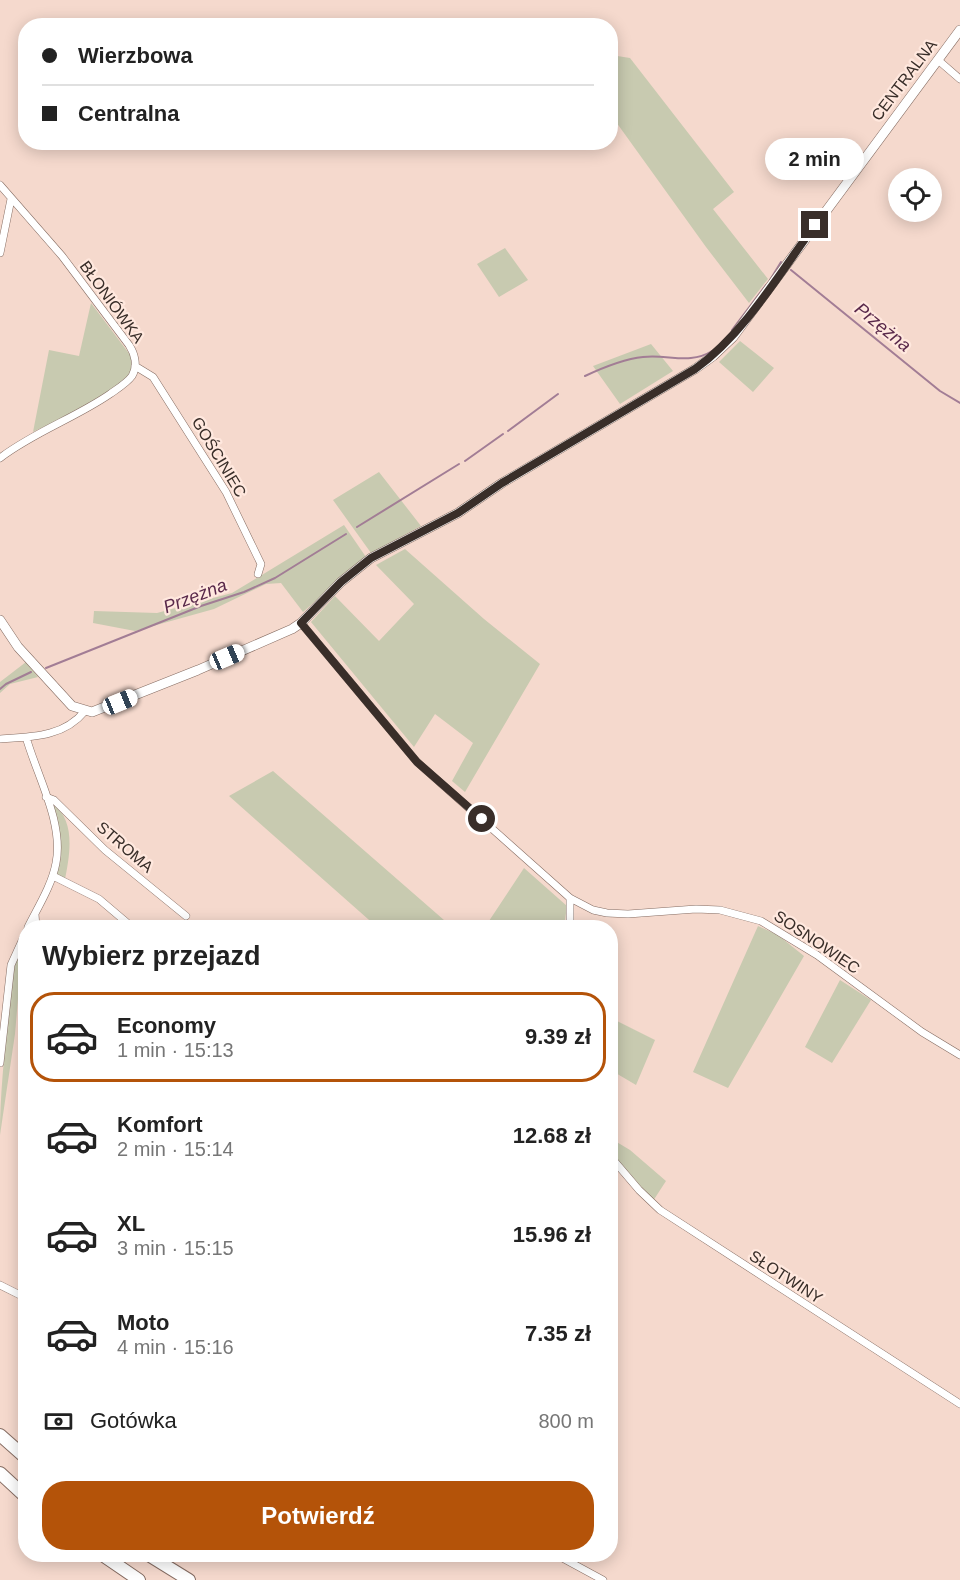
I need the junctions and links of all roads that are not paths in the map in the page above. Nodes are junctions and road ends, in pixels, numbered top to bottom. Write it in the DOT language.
graph roads {
  1 [pos="960,30"];
  2 [pos="938,60"];
  3 [pos="960,79"];
  4 [pos="0,185"];
  5 [pos="11,199"];
  6 [pos="0,254"];
  7 [pos="135,366"];
  8 [pos="0,458"];
  9 [pos="258,574"];
  10 [pos="0,620"];
  11 [pos="301,623"];
  12 [pos="85,711"];
  13 [pos="26,738"];
  14 [pos="0,740"];
  15 [pos="46,797"];
  16 [pos="53,876"];
  17 [pos="570,898"];
  18 [pos="35,914"];
  19 [pos="186,916"];
  20 [pos="32,920"];
  21 [pos="35,920"];
  22 [pos="124,920"];
  23 [pos="570,920"];
  24 [pos="18,950"];
  25 [pos="960,1055"];
  26 [pos="0,1063"];
  27 [pos="618,1165"];
  28 [pos="0,1285"];
  29 [pos="18,1294"];
  30 [pos="960,1404"];
  31 [pos="0,1435"];
  32 [pos="18,1451"];
  33 [pos="0,1473"];
  34 [pos="18,1490"];
  35 [pos="113,1562"];
  36 [pos="160,1562"];
  37 [pos="570,1562"];
  38 [pos="139,1580"];
  39 [pos="189,1580"];
  40 [pos="603,1580"];
  1 -- 2 [label="street, CENTRALNA"];
  2 -- 3 [label="street"];
  2 -- 11 [label="street, CENTRALNA"];
  4 -- 5 [label="street, BŁONIÓWKA"];
  5 -- 6 [label="street"];
  5 -- 7 [label="street, BŁONIÓWKA"];
  7 -- 8 [label="street, BŁONIÓWKA"];
  7 -- 9 [label="street, GOŚCINIEC"];
  10 -- 12 [label="street"];
  11 -- 12 [label="street, CENTRALNA"];
  11 -- 17 [label="street, SOSNOWIEC"];
  12 -- 13 [label="street"];
  13 -- 14 [label="street"];
  13 -- 15 [label="street"];
  15 -- 16 [label="street"];
  15 -- 19 [label="street, STROMA"];
  16 -- 18 [label="street"];
  16 -- 22 [label="street"];
  17 -- 23 [label="street"];
  17 -- 25 [label="street, SOSNOWIEC"];
  18 -- 20 [label="street"];
  18 -- 21 [label="street"];
  24 -- 26 [label="street"];
  27 -- 30 [label="street, SŁOTWINY"];
  28 -- 29 [label="street"];
  31 -- 32 [label="highway"];
  33 -- 34 [label="highway"];
  35 -- 38 [label="highway"];
  36 -- 39 [label="highway"];
  37 -- 40 [label="street"];
}
